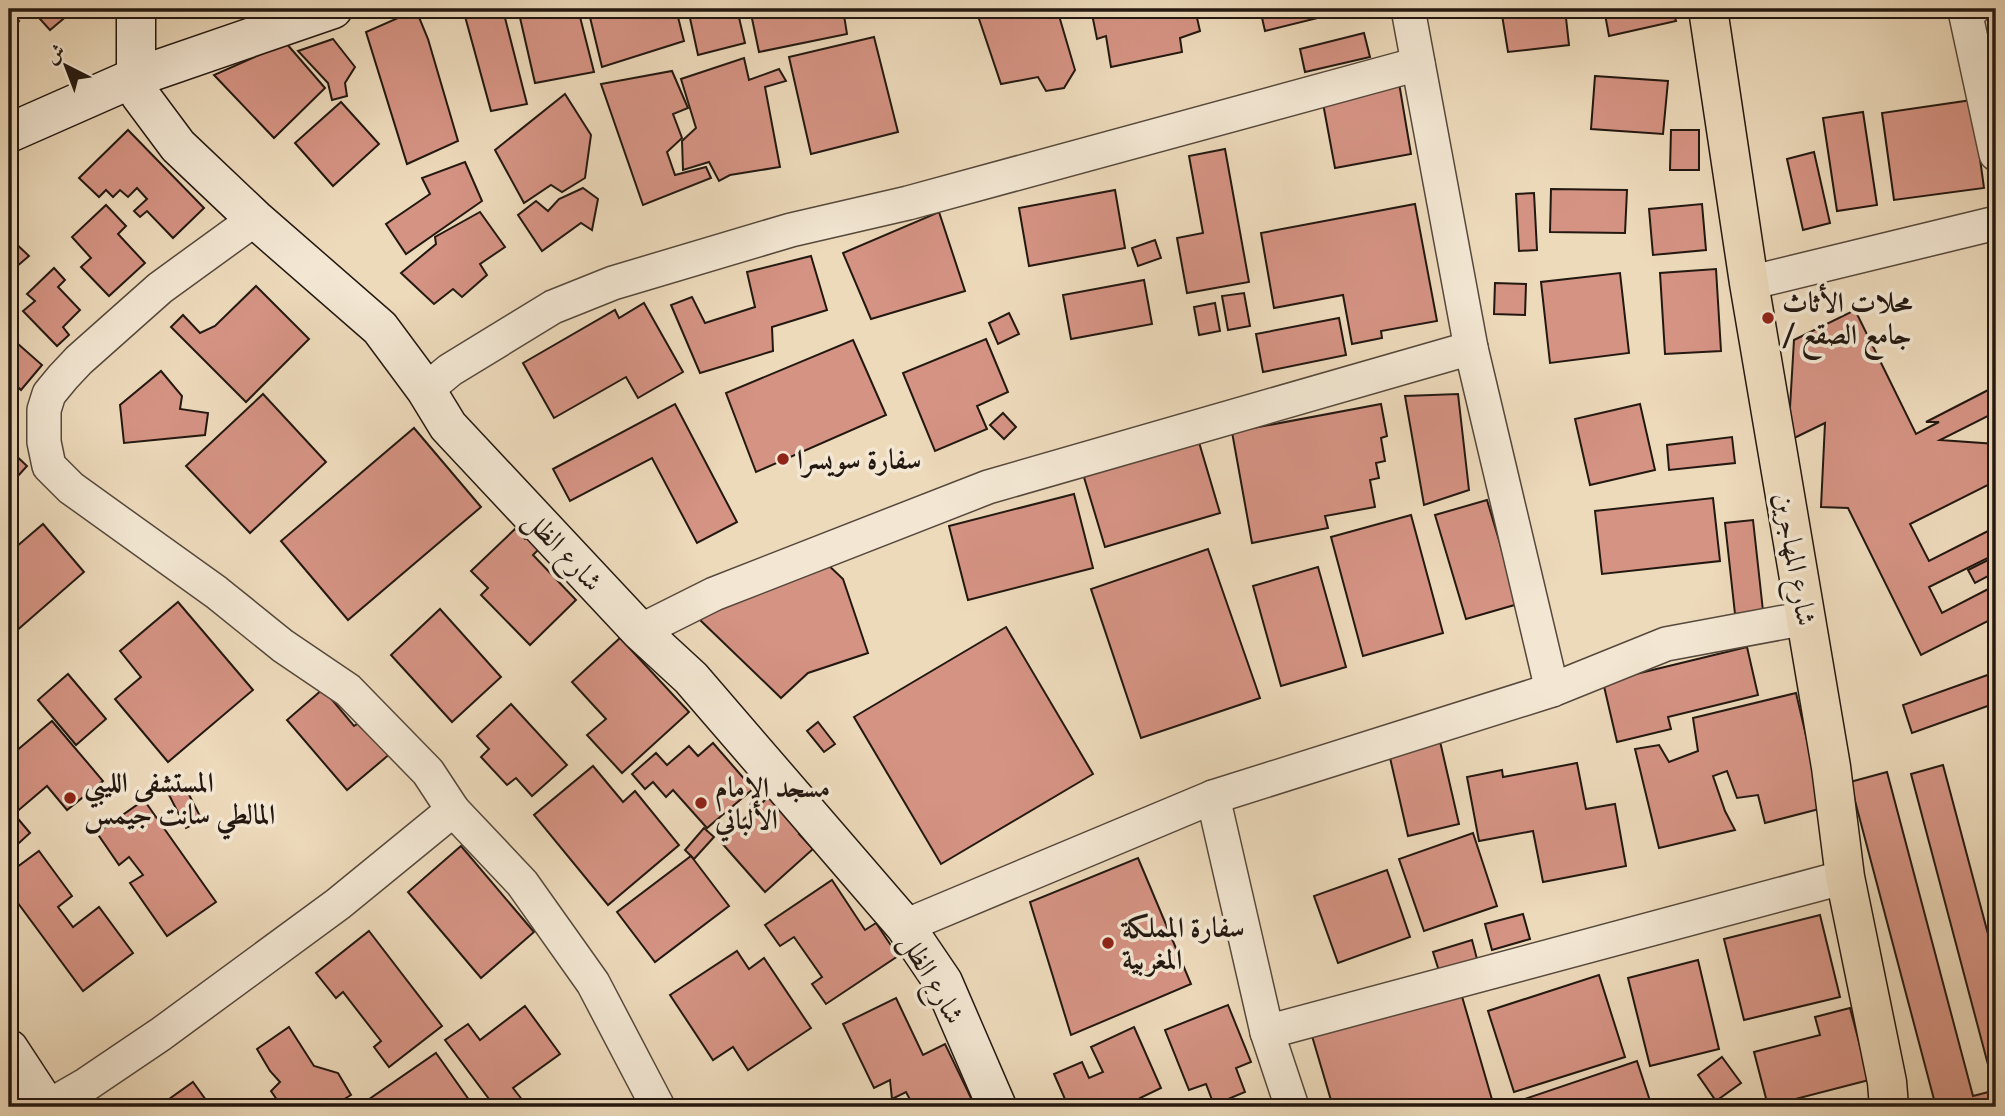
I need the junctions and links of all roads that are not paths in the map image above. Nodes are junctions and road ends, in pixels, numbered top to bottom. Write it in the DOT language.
graph roads {
  1 [pos="136,9"];
  2 [pos="333,9"];
  3 [pos="1408,9"];
  4 [pos="1708,9"];
  5 [pos="1967,9"];
  6 [pos="1418,64"];
  7 [pos="136,77"];
  8 [pos="9,133"];
  9 [pos="1996,154"];
  10 [pos="255,219"];
  11 [pos="1996,223"];
  12 [pos="1749,282"];
  13 [pos="1471,348"];
  14 [pos="426,390"];
  15 [pos="1806,618"];
  16 [pos="640,631"];
  17 [pos="1552,690"];
  18 [pos="1213,797"];
  19 [pos="453,810"];
  20 [pos="1844,877"];
  21 [pos="905,926"];
  22 [pos="1266,1032"];
  23 [pos="9,1049"];
  24 [pos="47,1107"];
  25 [pos="658,1107"];
  26 [pos="997,1107"];
  27 [pos="1292,1107"];
  28 [pos="1889,1107"];
  1 -- 7 [label="street, شارع الظل"];
  2 -- 7 [label="street"];
  3 -- 6 [label="street"];
  4 -- 12 [label="main road, شارع المهاجرين"];
  5 -- 9 [label="street"];
  6 -- 13 [label="street"];
  6 -- 14 [label="street"];
  7 -- 8 [label="street"];
  7 -- 10 [label="street, شارع الظل"];
  10 -- 14 [label="street, شارع الظل"];
  10 -- 19 [label="street"];
  11 -- 12 [label="street"];
  12 -- 15 [label="main road, شارع المهاجرين"];
  13 -- 16 [label="street"];
  13 -- 17 [label="street"];
  14 -- 16 [label="street, شارع الظل"];
  15 -- 17 [label="street"];
  15 -- 20 [label="main road, شارع المهاجرين"];
  16 -- 21 [label="street, شارع الظل"];
  17 -- 18 [label="street"];
  18 -- 21 [label="street"];
  18 -- 22 [label="street"];
  19 -- 24 [label="street"];
  19 -- 25 [label="street"];
  20 -- 22 [label="street"];
  20 -- 28 [label="main road, شارع المهاجرين"];
  21 -- 26 [label="street, شارع الظل"];
  22 -- 27 [label="street"];
  23 -- 24 [label="street"];
}
